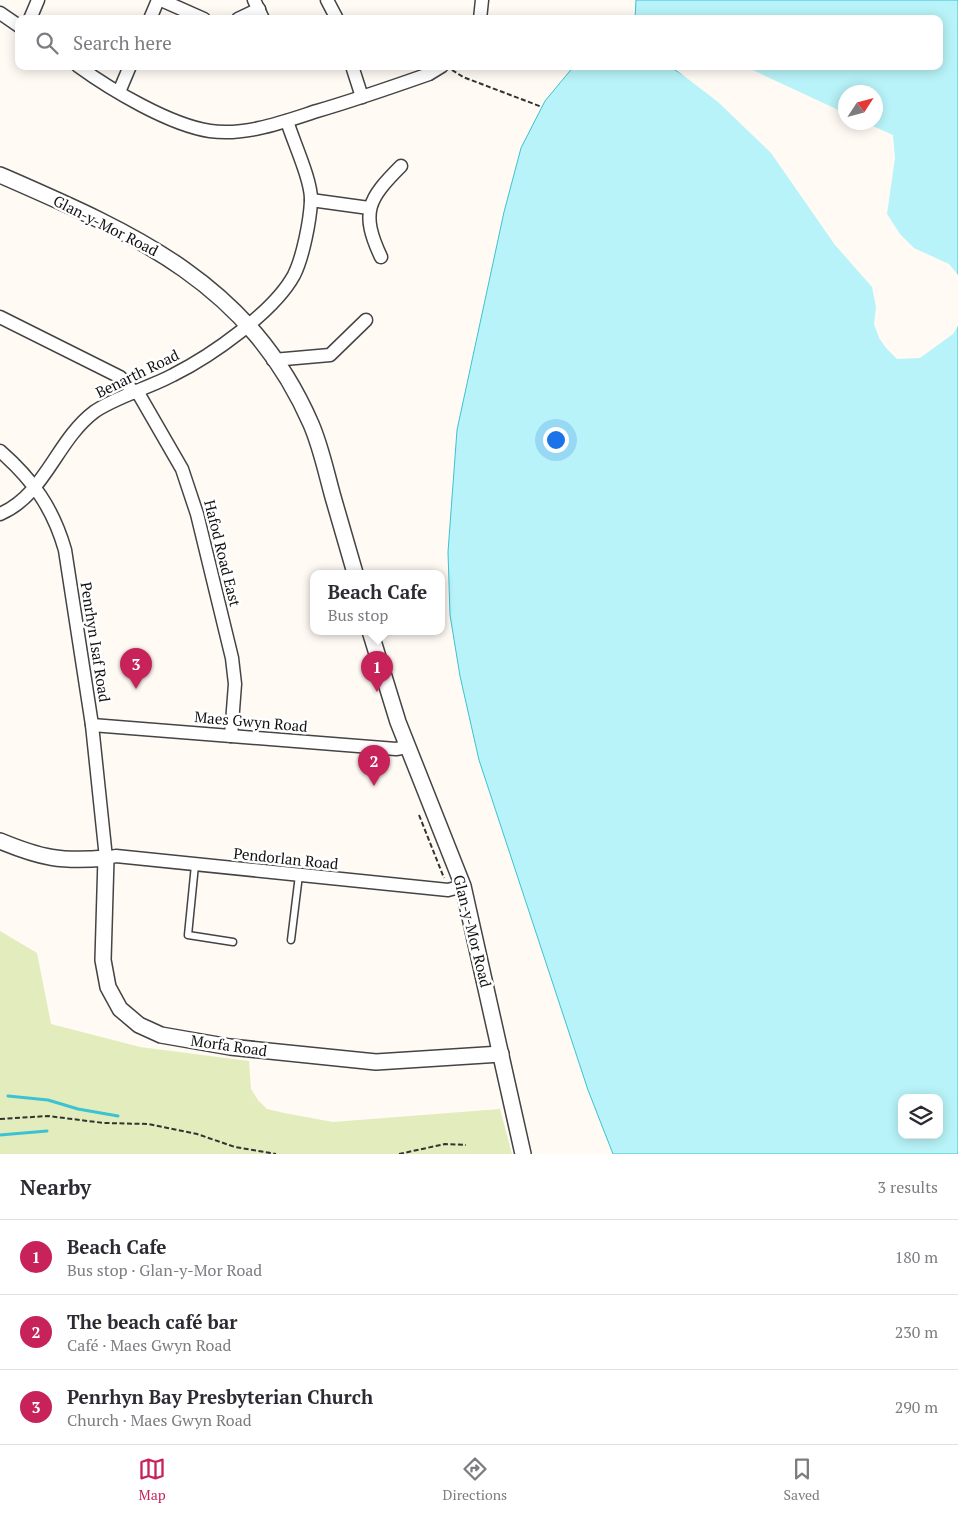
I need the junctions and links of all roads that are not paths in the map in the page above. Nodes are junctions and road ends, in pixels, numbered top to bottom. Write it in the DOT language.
graph roads {
  1 [pos="38,0"];
  2 [pos="160,0"];
  3 [pos="327,0"];
  4 [pos="482,0"];
  5 [pos="259,9"];
  6 [pos="0,13"];
  7 [pos="32,15"];
  8 [pos="152,15"];
  9 [pos="195,15"];
  10 [pos="246,15"];
  11 [pos="335,15"];
  12 [pos="480,15"];
  13 [pos="15,23"];
  14 [pos="84,70"];
  15 [pos="128,70"];
  16 [pos="353,70"];
  17 [pos="436,70"];
  18 [pos="119,92"];
  19 [pos="362,97"];
  20 [pos="287,121"];
  21 [pos="400,166"];
  22 [pos="0,175"];
  23 [pos="311,200"];
  24 [pos="369,208"];
  25 [pos="381,257"];
  26 [pos="0,317"];
  27 [pos="366,320"];
  28 [pos="249,327"];
  29 [pos="273,360"];
  30 [pos="136,392"];
  31 [pos="0,451"];
  32 [pos="35,488"];
  33 [pos="0,514"];
  34 [pos="354,570"];
  35 [pos="371,635"];
  36 [pos="92,725"];
  37 [pos="231,736"];
  38 [pos="407,746"];
  39 [pos="0,842"];
  40 [pos="106,858"];
  41 [pos="195,865"];
  42 [pos="299,875"];
  43 [pos="463,886"];
  44 [pos="291,940"];
  45 [pos="233,942"];
  46 [pos="500,1054"];
  47 [pos="523,1154"];
  1 -- 7 [label="street"];
  2 -- 8 [label="street"];
  2 -- 9 [label="street"];
  3 -- 11 [label="street"];
  4 -- 12 [label="street"];
  5 -- 10 [label="street"];
  6 -- 13 [label="street"];
  14 -- 18 [label="street"];
  15 -- 18 [label="street"];
  16 -- 19 [label="street"];
  17 -- 19 [label="street"];
  18 -- 20 [label="street"];
  19 -- 20 [label="street"];
  20 -- 23 [label="street"];
  21 -- 24 [label="street"];
  22 -- 28 [label="street, Glan-y-Mor Road"];
  23 -- 24 [label="street"];
  23 -- 28 [label="street, Benarth Road"];
  24 -- 25 [label="street"];
  26 -- 30 [label="street, Hafod Road East"];
  27 -- 29 [label="street"];
  28 -- 29 [label="street, Glan-y-Mor Road"];
  28 -- 30 [label="street, Benarth Road"];
  29 -- 34 [label="street, Glan-y-Mor Road"];
  30 -- 32 [label="street, Benarth Road"];
  30 -- 37 [label="street, Hafod Road East"];
  31 -- 32 [label="street, Penrhyn Isaf Road"];
  32 -- 33 [label="street, Benarth Road"];
  32 -- 36 [label="street, Penrhyn Isaf Road"];
  35 -- 38 [label="street, Glan-y-Mor Road"];
  36 -- 37 [label="street, Maes Gwyn Road"];
  36 -- 40 [label="street, Penrhyn Isaf Road"];
  37 -- 38 [label="street, Maes Gwyn Road"];
  38 -- 43 [label="street, Glan-y-Mor Road"];
  39 -- 40 [label="street"];
  40 -- 41 [label="street, Pendorlan Road"];
  40 -- 46 [label="street, Morfa Road"];
  41 -- 42 [label="street, Pendorlan Road"];
  41 -- 45 [label="lane"];
  42 -- 43 [label="street, Pendorlan Road"];
  42 -- 44 [label="lane"];
  43 -- 46 [label="street, Glan-y-Mor Road"];
  46 -- 47 [label="street, Glan-y-Mor Road"];
}
